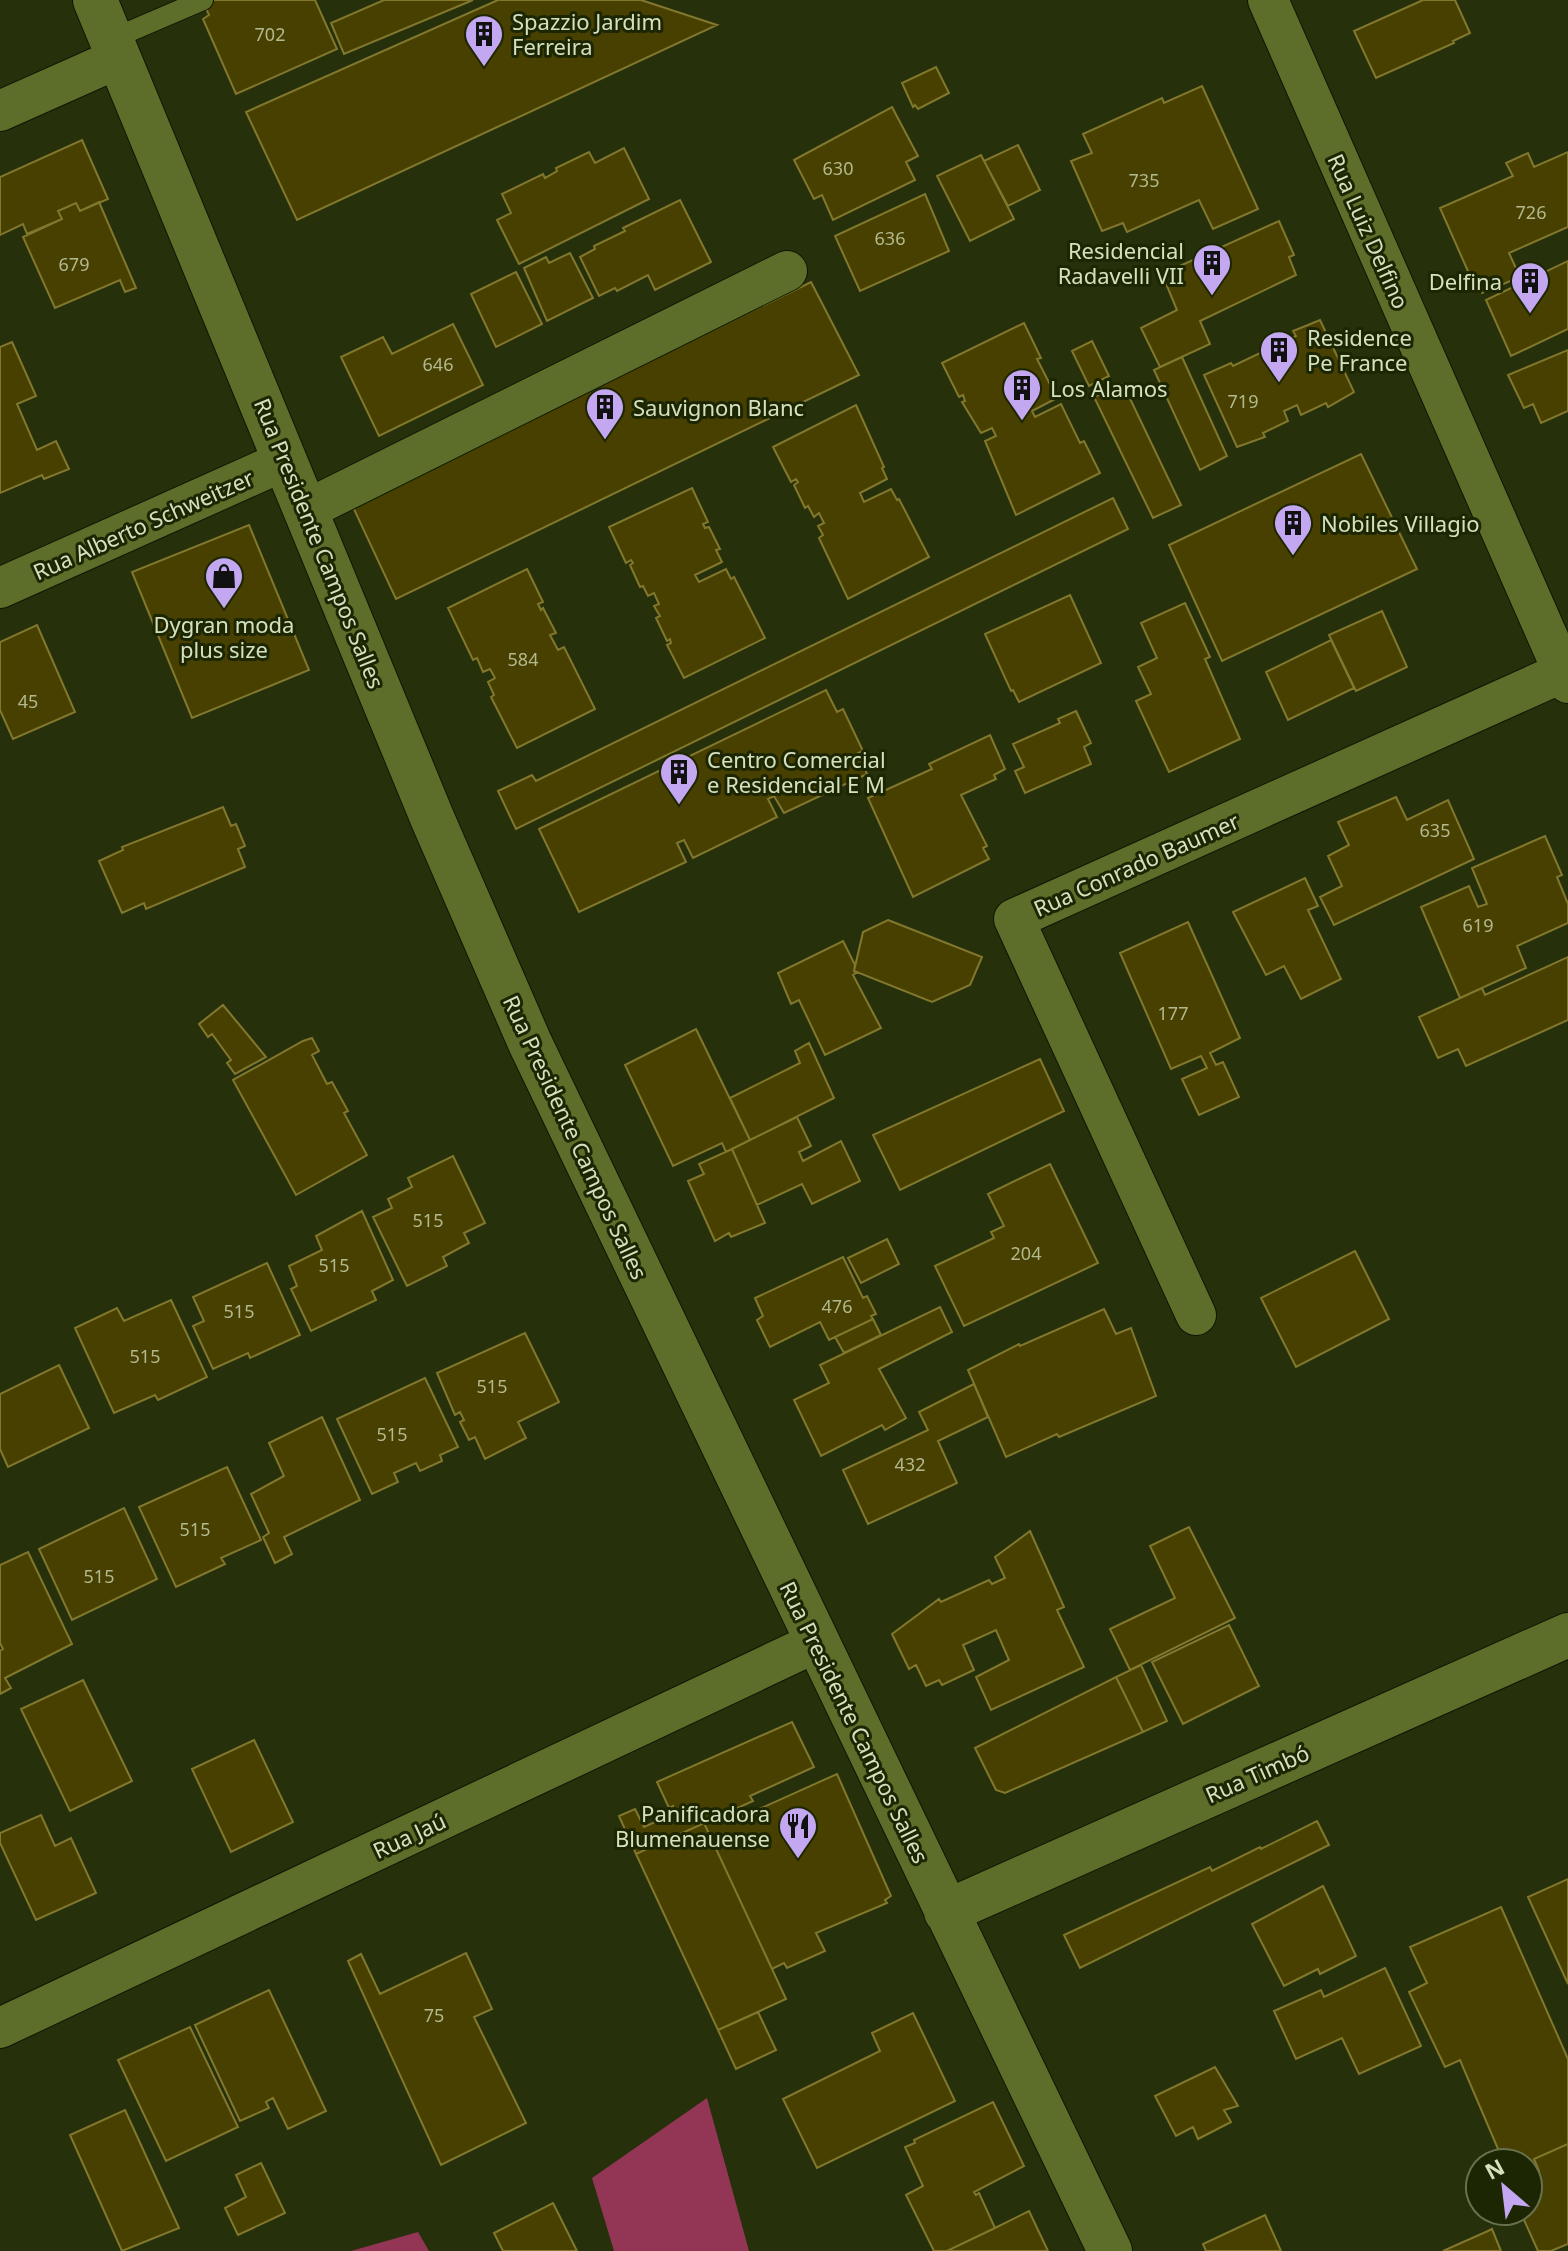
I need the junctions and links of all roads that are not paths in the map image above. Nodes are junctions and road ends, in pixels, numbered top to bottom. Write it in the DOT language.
graph roads {
  1 [pos="95,0"];
  2 [pos="203,0"];
  3 [pos="1268,0"];
  4 [pos="115,48"];
  5 [pos="0,111"];
  6 [pos="787,271"];
  7 [pos="286,460"];
  8 [pos="306,510"];
  9 [pos="0,588"];
  10 [pos="1566,675"];
  11 [pos="1196,1315"];
  12 [pos="1568,1635"];
  13 [pos="817,1642"];
  14 [pos="946,1912"];
  15 [pos="0,2028"];
  16 [pos="1110,2251"];
  1 -- 4 [label="main road, Rua Presidente Campos Salles"];
  2 -- 4 [label="lane"];
  3 -- 10 [label="street, Rua Luiz Delfino"];
  4 -- 5 [label="street"];
  4 -- 7 [label="main road, Rua Presidente Campos Salles"];
  6 -- 8 [label="street"];
  7 -- 8 [label="main road, Rua Presidente Campos Salles"];
  7 -- 9 [label="street, Rua Alberto Schweitzer"];
  8 -- 13 [label="main road, Rua Presidente Campos Salles"];
  10 -- 11 [label="street, Rua Conrado Baumer"];
  12 -- 14 [label="main road, Rua Timbó"];
  13 -- 14 [label="main road, Rua Presidente Campos Salles"];
  13 -- 15 [label="street, Rua Jaú"];
  14 -- 16 [label="main road, Rua Presidente Campos Salles"];
}
